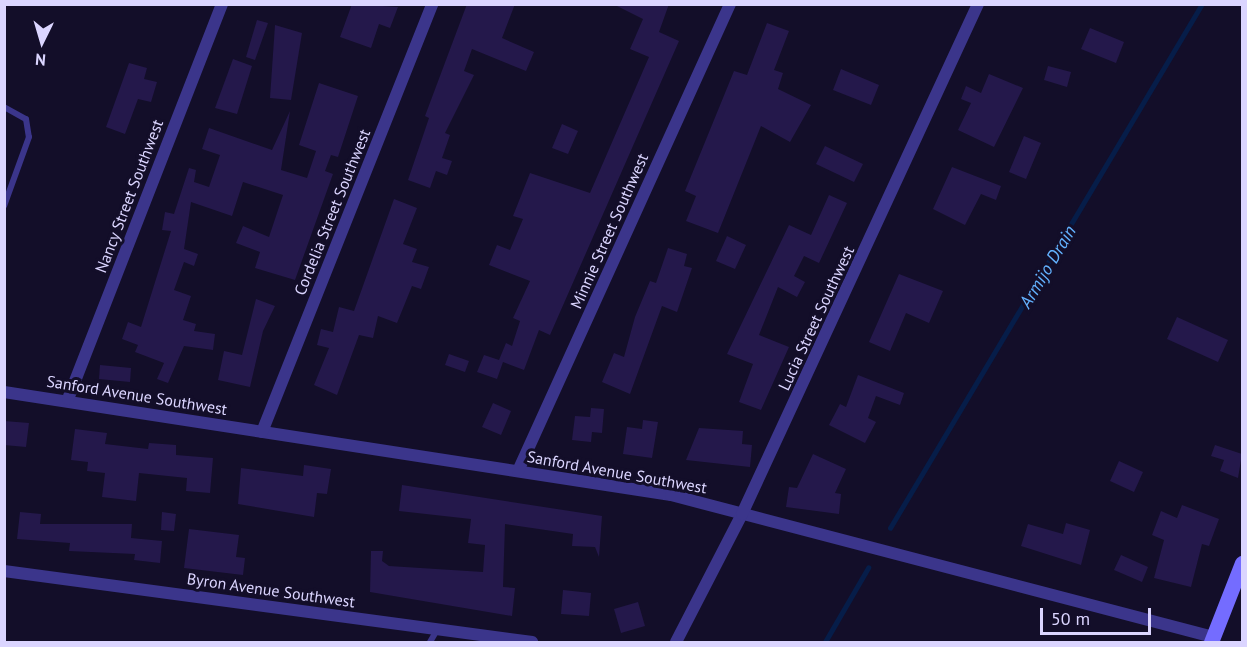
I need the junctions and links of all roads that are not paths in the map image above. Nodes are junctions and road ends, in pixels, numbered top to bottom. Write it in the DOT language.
graph roads {
  1 [pos="222,4"];
  2 [pos="432,4"];
  3 [pos="730,4"];
  4 [pos="978,4"];
  5 [pos="4,106"];
  6 [pos="4,206"];
  7 [pos="4,392"];
  8 [pos="68,399"];
  9 [pos="262,432"];
  10 [pos="518,471"];
  11 [pos="742,514"];
  12 [pos="1242,563"];
  13 [pos="4,571"];
  14 [pos="437,630"];
  15 [pos="1212,640"];
  16 [pos="430,642"];
  17 [pos="532,642"];
  18 [pos="676,642"];
  1 -- 8 [label="street, Nancy Street Southwest"];
  2 -- 9 [label="street, Cordelia Street Southwest"];
  3 -- 10 [label="street, Minnie Street Southwest"];
  4 -- 11 [label="street, Lucia Street Southwest"];
  5 -- 6 [label="lane"];
  7 -- 8 [label="street, Sanford Avenue Southwest"];
  8 -- 9 [label="street, Sanford Avenue Southwest"];
  9 -- 10 [label="street, Sanford Avenue Southwest"];
  10 -- 11 [label="street, Sanford Avenue Southwest"];
  11 -- 15 [label="street, Sanford Avenue Southwest"];
  11 -- 18 [label="street, Lucia Street Southwest"];
  12 -- 15 [label="street"];
  13 -- 14 [label="street, Byron Avenue Southwest"];
  14 -- 16 [label="lane"];
  14 -- 17 [label="street, Byron Avenue Southwest"];
}
